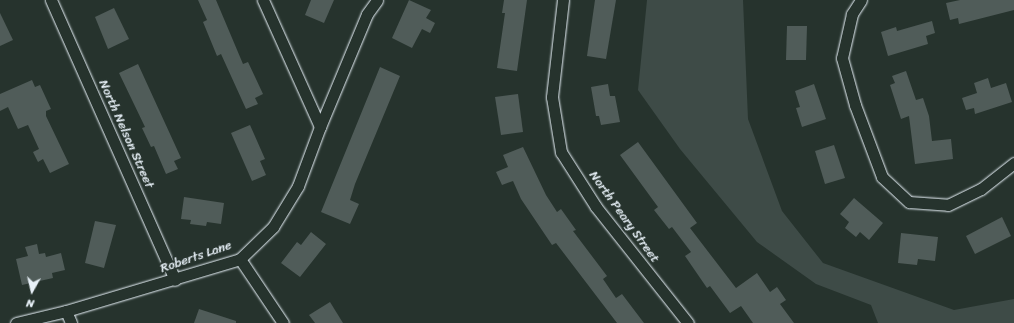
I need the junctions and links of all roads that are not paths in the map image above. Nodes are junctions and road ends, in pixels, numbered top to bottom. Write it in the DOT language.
graph roads {
  1 [pos="51,0"];
  2 [pos="263,0"];
  3 [pos="377,0"];
  4 [pos="564,0"];
  5 [pos="861,0"];
  6 [pos="320,127"];
  7 [pos="1014,163"];
  8 [pos="240,259"];
  9 [pos="176,280"];
  10 [pos="66,312"];
  11 [pos="16,323"];
  12 [pos="71,323"];
  13 [pos="283,323"];
  14 [pos="688,323"];
  1 -- 9 [label="street, North Nelson Street"];
  2 -- 6 [label="street"];
  3 -- 6 [label="street, Roberts Lane"];
  4 -- 14 [label="street, North Peary Street"];
  5 -- 7 [label="street"];
  6 -- 8 [label="street, Roberts Lane"];
  8 -- 9 [label="street, Roberts Lane"];
  8 -- 13 [label="street"];
  9 -- 10 [label="street, Roberts Lane"];
  10 -- 11 [label="street, Roberts Lane"];
  10 -- 12 [label="street"];
}
